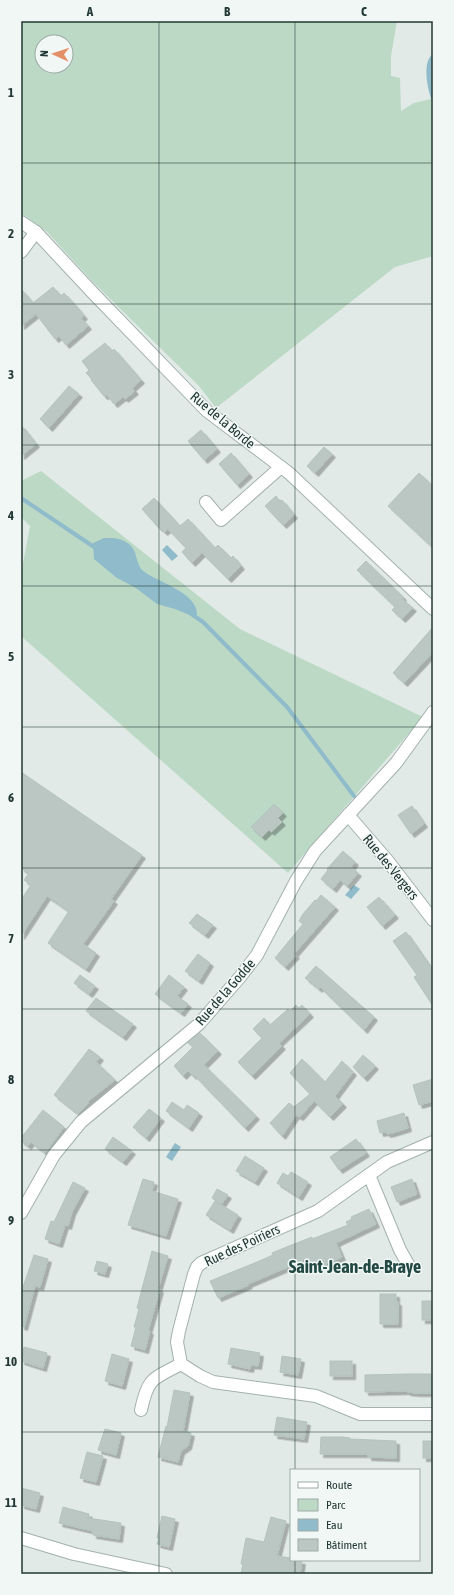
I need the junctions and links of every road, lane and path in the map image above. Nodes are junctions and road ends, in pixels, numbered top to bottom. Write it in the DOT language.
graph roads {
  1 [pos="21,222"];
  2 [pos="36,232"];
  3 [pos="21,252"];
  4 [pos="281,467"];
  5 [pos="206,502"];
  6 [pos="433,609"];
  7 [pos="433,712"];
  8 [pos="348,815"];
  9 [pos="433,920"];
  10 [pos="433,1142"];
  11 [pos="369,1175"];
  12 [pos="21,1213"];
  13 [pos="408,1264"];
  14 [pos="181,1364"];
  15 [pos="141,1410"];
  16 [pos="433,1414"];
  17 [pos="21,1538"];
  18 [pos="166,1574"];
  1 -- 2 [label="street, Rue de la Borde"];
  2 -- 3 [label="street"];
  2 -- 4 [label="street, Rue de la Borde"];
  4 -- 5 [label="street"];
  4 -- 6 [label="street, Rue de la Borde"];
  7 -- 8 [label="street, Rue de la Godde"];
  8 -- 9 [label="street, Rue des Vergers"];
  8 -- 12 [label="street, Rue de la Godde"];
  10 -- 11 [label="street, Rue des Poiriers"];
  11 -- 13 [label="street"];
  11 -- 14 [label="street, Rue des Poiriers"];
  14 -- 15 [label="street"];
  14 -- 16 [label="street"];
  17 -- 18 [label="street"];
}
